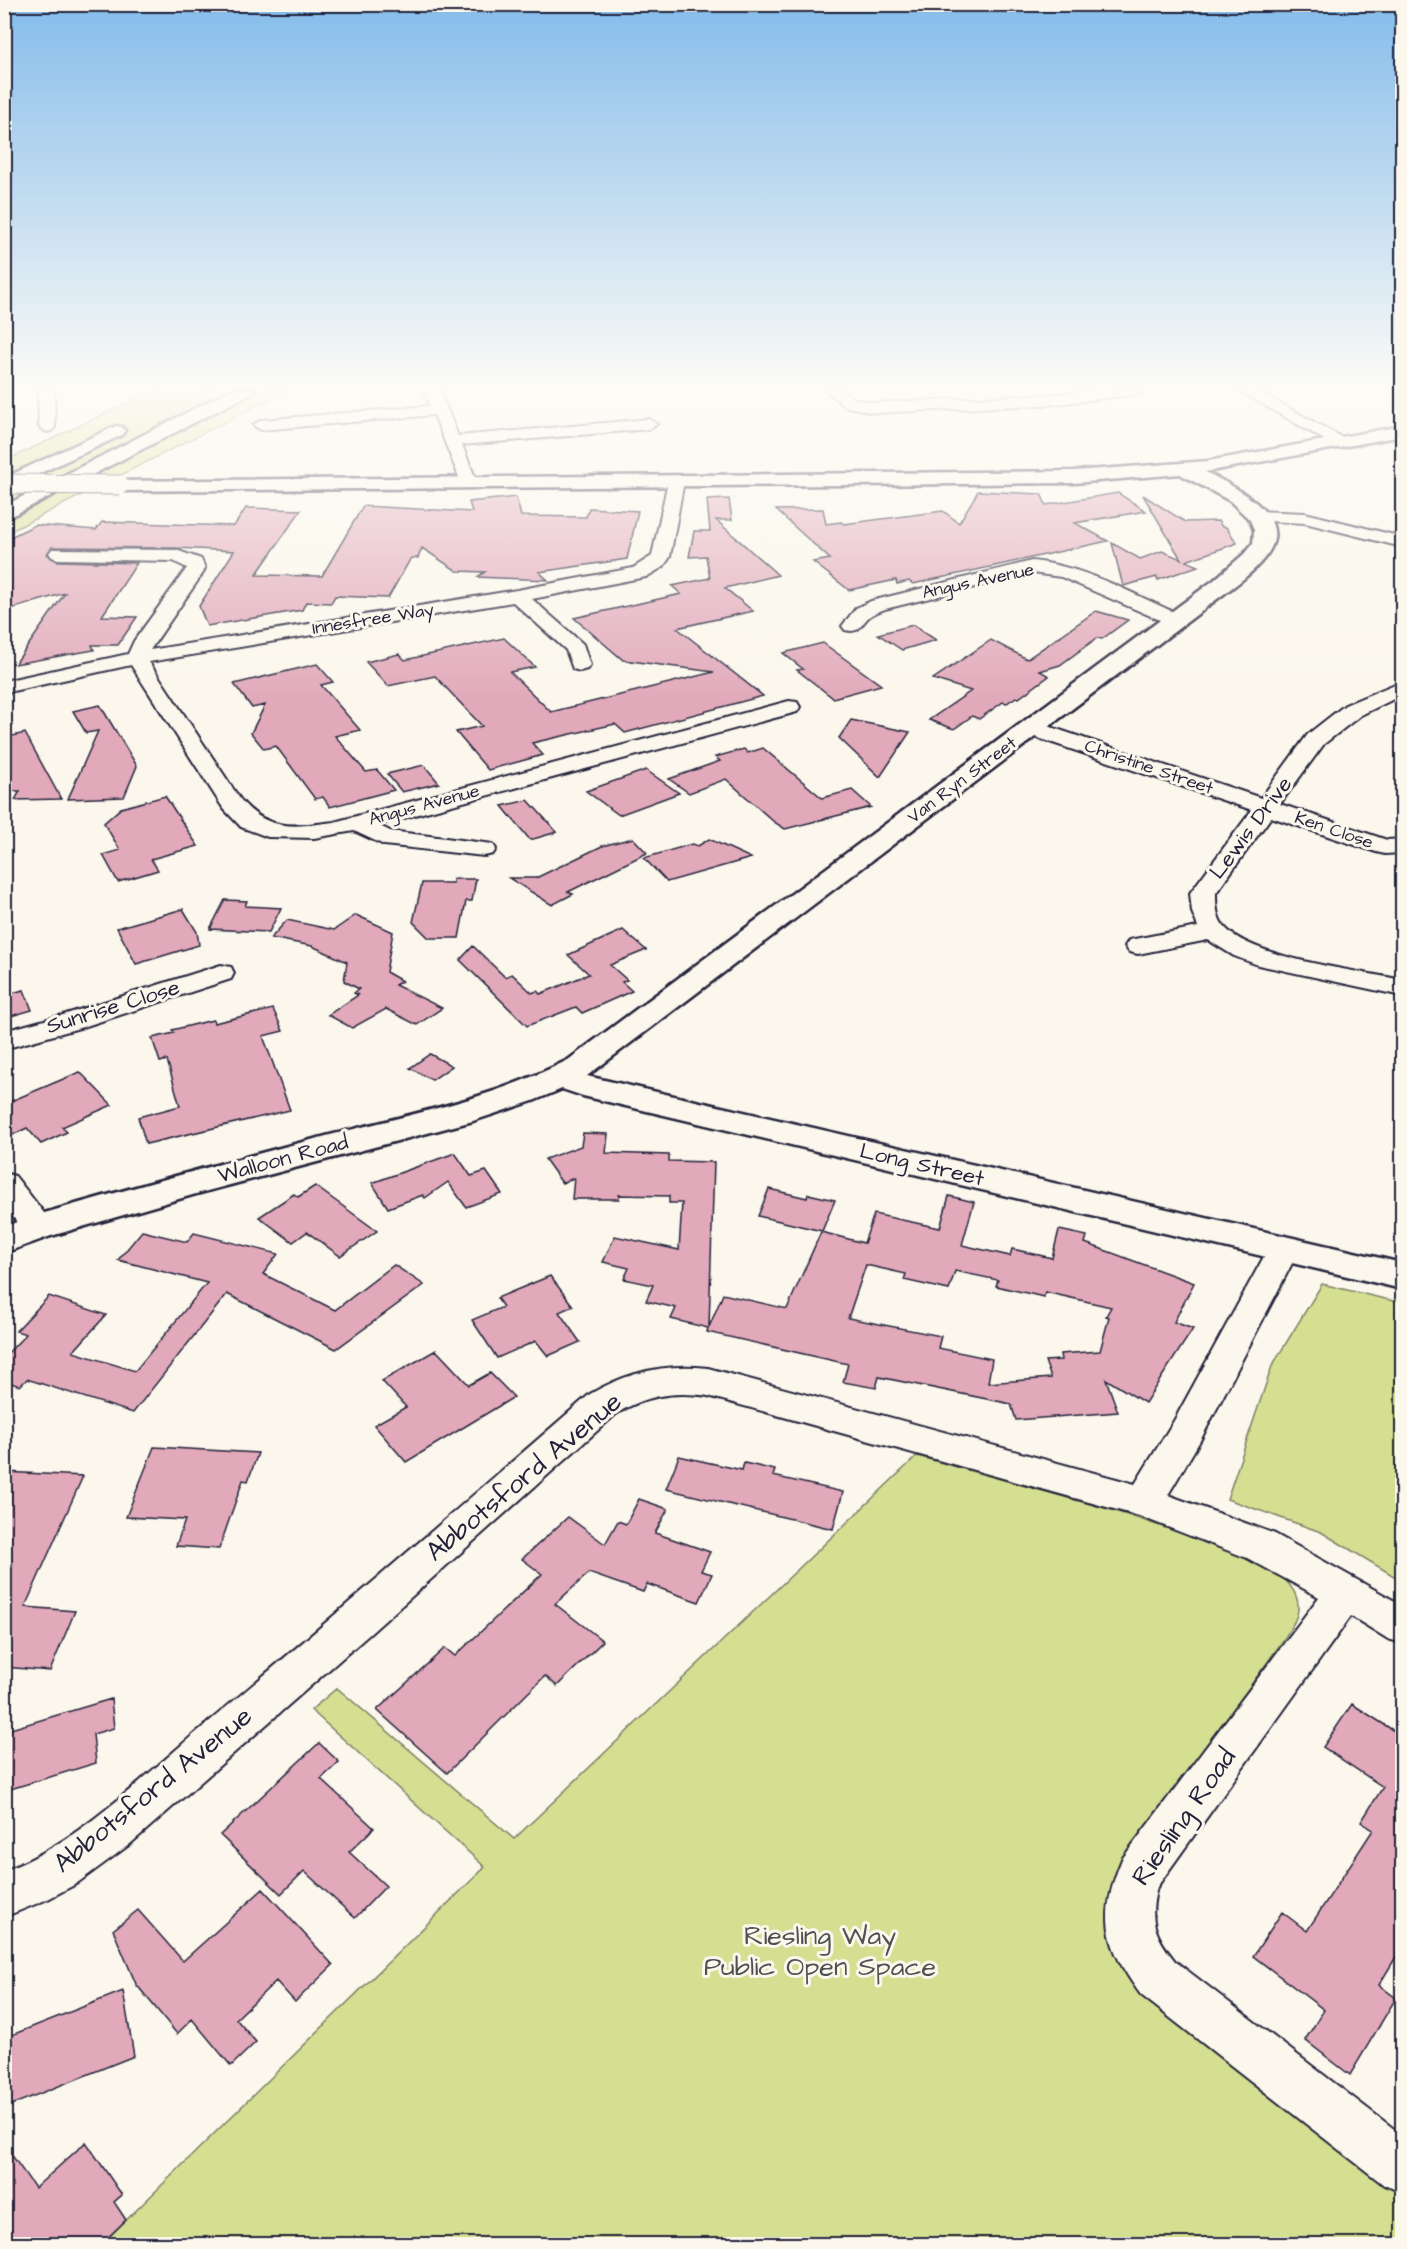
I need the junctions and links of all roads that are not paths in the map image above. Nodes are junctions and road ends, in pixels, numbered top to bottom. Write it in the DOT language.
graph roads {
  1 [pos="43,494"];
  2 [pos="674,494"];
  3 [pos="1230,494"];
  4 [pos="4,514"];
  5 [pos="1257,516"];
  6 [pos="1402,542"];
  7 [pos="58,553"];
  8 [pos="517,596"];
  9 [pos="1176,620"];
  10 [pos="852,626"];
  11 [pos="136,658"];
  12 [pos="580,665"];
  13 [pos="4,687"];
  14 [pos="1402,687"];
  15 [pos="789,707"];
  16 [pos="1031,728"];
  17 [pos="1267,807"];
  18 [pos="357,823"];
  19 [pos="1402,846"];
  20 [pos="484,849"];
  21 [pos="1215,931"];
  22 [pos="1138,946"];
  23 [pos="221,973"];
  24 [pos="1402,988"];
  25 [pos="4,1040"];
  26 [pos="561,1077"];
  27 [pos="4,1184"];
  28 [pos="39,1227"];
  29 [pos="4,1241"];
  30 [pos="1284,1248"];
  31 [pos="1402,1276"];
  32 [pos="1144,1502"];
  33 [pos="1346,1592"];
  34 [pos="1402,1626"];
  35 [pos="4,1894"];
  36 [pos="1402,2167"];
  1 -- 4 [label="main road"];
  2 -- 8 [label="street, Innesfree Way"];
  3 -- 5 [label="main road"];
  5 -- 6 [label="street"];
  5 -- 9 [label="main road, Van Ryn Street"];
  7 -- 11 [label="street"];
  8 -- 11 [label="street, Innesfree Way"];
  8 -- 12 [label="street"];
  9 -- 10 [label="street, Angus Avenue"];
  9 -- 16 [label="main road, Van Ryn Street"];
  11 -- 13 [label="street, Innesfree Way"];
  11 -- 18 [label="street, Angus Avenue"];
  14 -- 17 [label="street, Lewis Drive"];
  15 -- 18 [label="street, Angus Avenue"];
  16 -- 17 [label="street, Christine Street"];
  16 -- 26 [label="main road, Van Ryn Street"];
  17 -- 19 [label="street, Ken Close"];
  17 -- 21 [label="street, Lewis Drive"];
  18 -- 20 [label="street"];
  21 -- 22 [label="street"];
  21 -- 24 [label="street, Lewis Drive"];
  23 -- 25 [label="street, Sunrise Close"];
  26 -- 28 [label="main road, Walloon Road"];
  26 -- 30 [label="main road, Long Street"];
  27 -- 28 [label="street"];
  28 -- 29 [label="main road, Walloon Road"];
  30 -- 31 [label="main road, Long Street"];
  30 -- 32 [label="street"];
  32 -- 33 [label="street, Abbotsford Avenue"];
  32 -- 35 [label="street, Abbotsford Avenue"];
  33 -- 34 [label="street, Abbotsford Avenue"];
  33 -- 36 [label="street, Riesling Road"];
}
